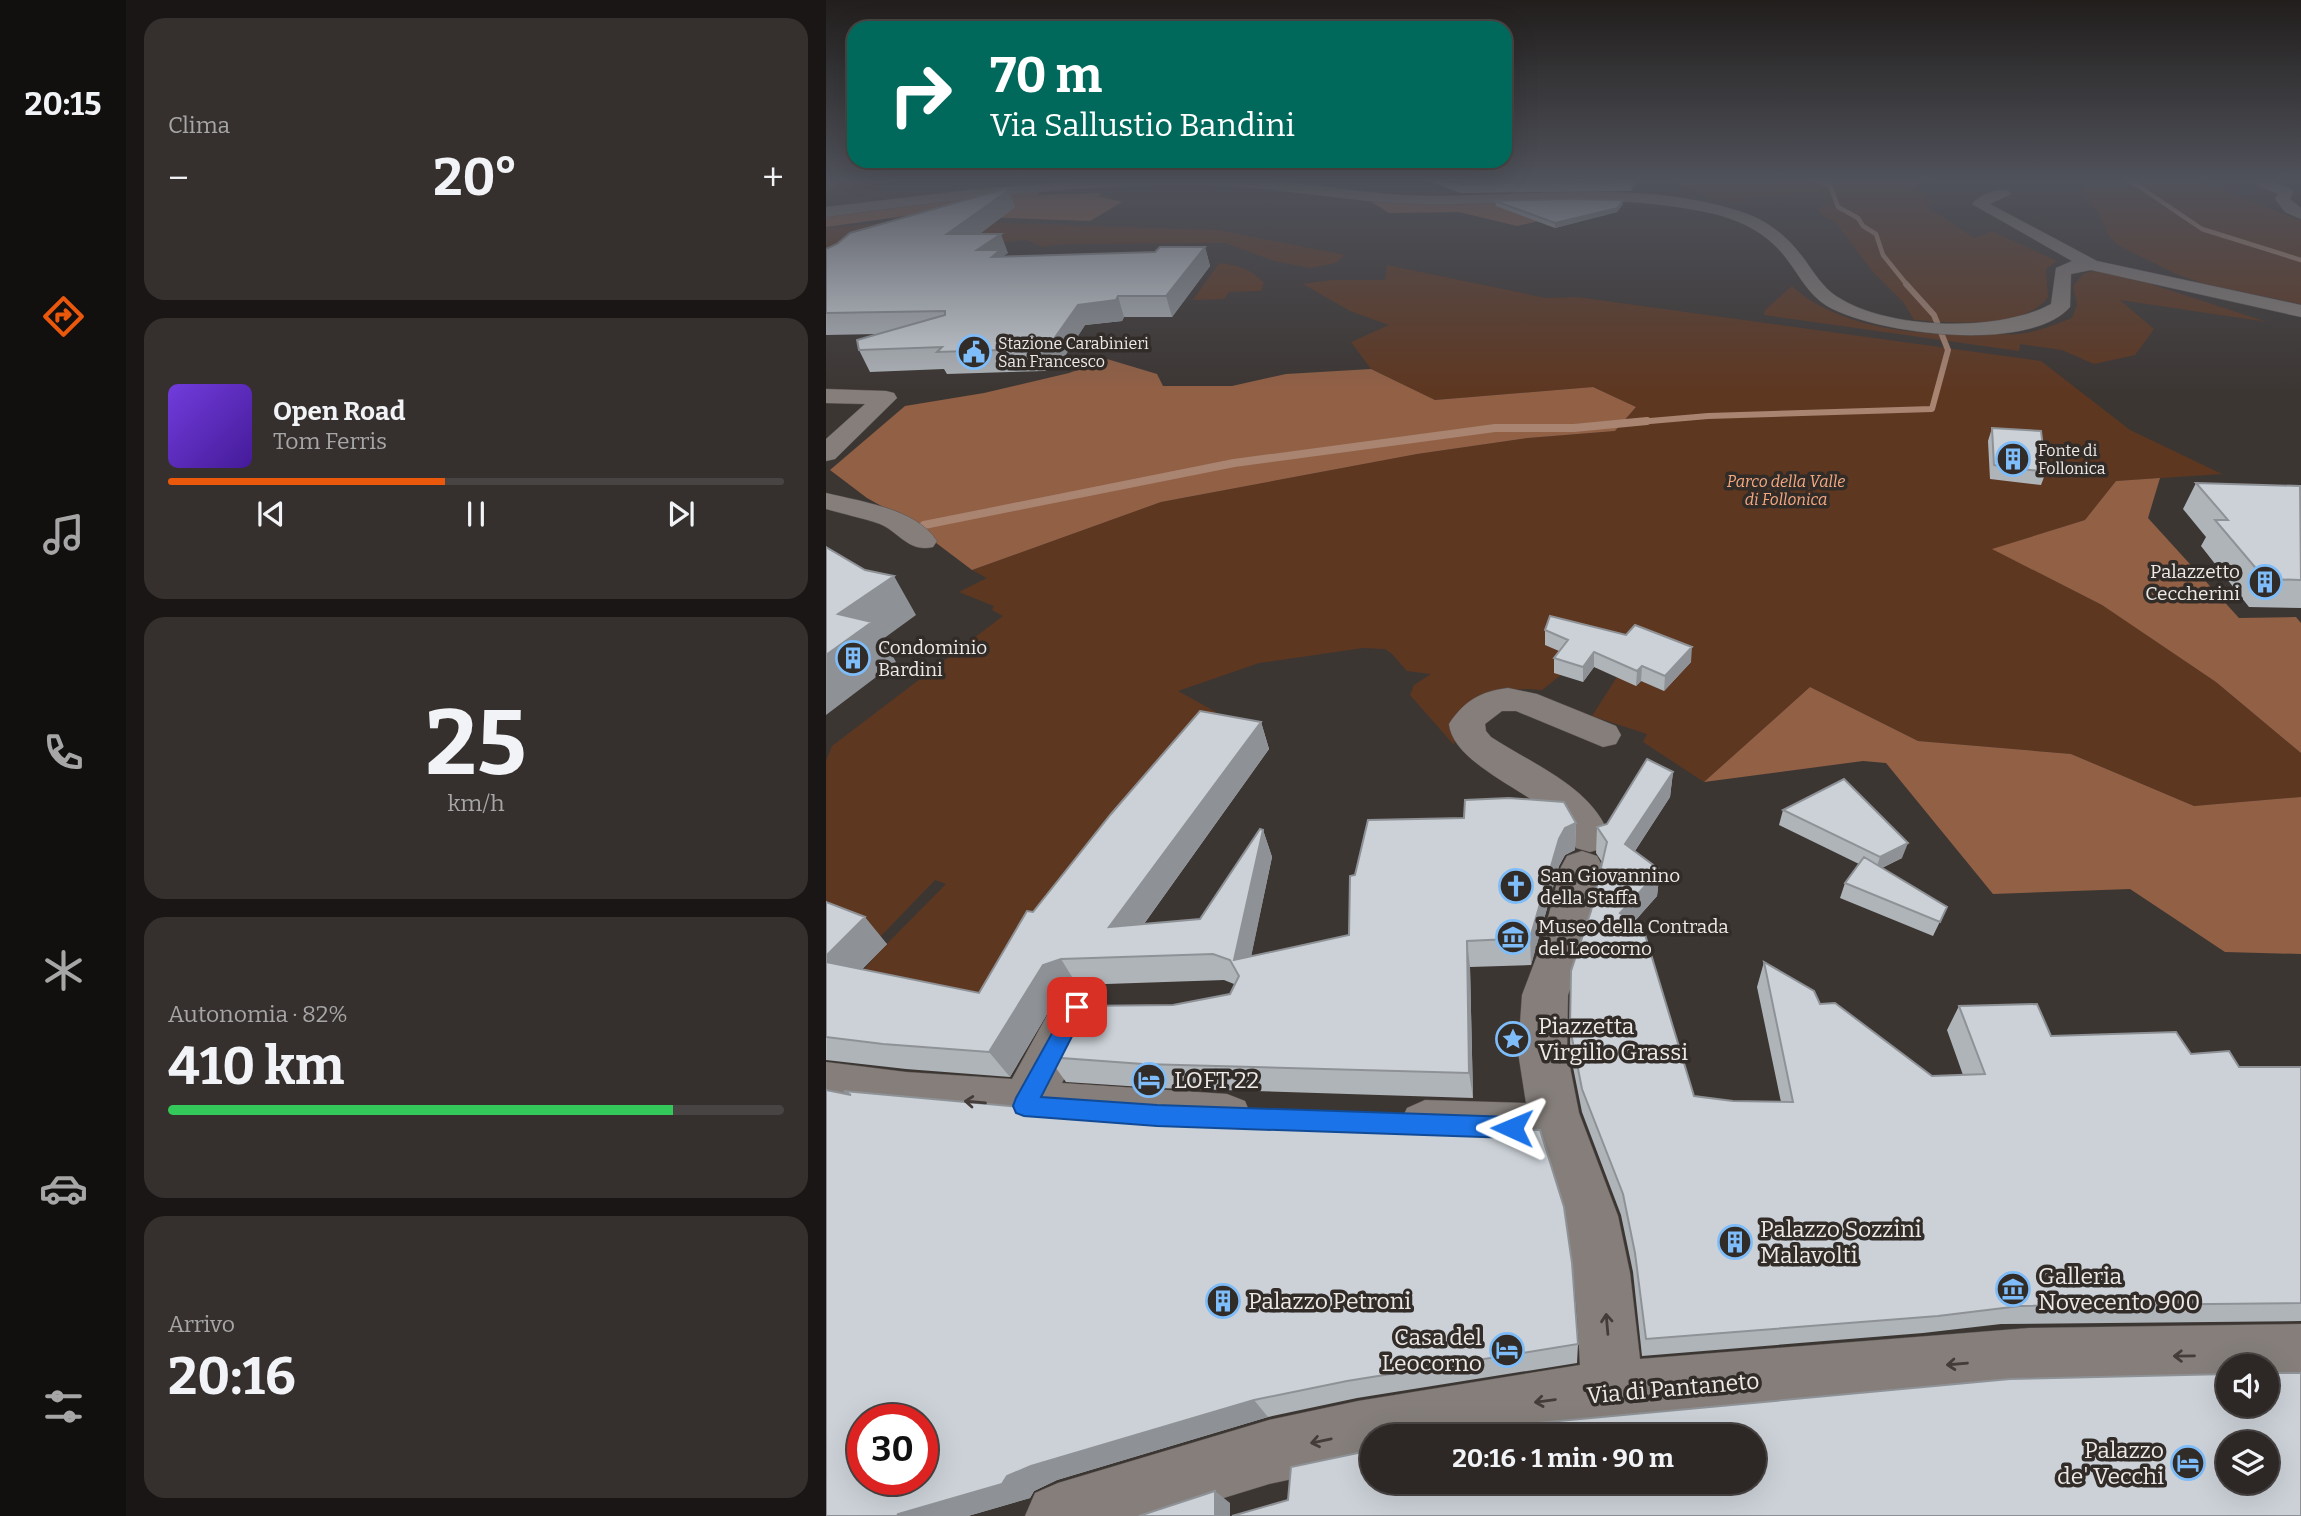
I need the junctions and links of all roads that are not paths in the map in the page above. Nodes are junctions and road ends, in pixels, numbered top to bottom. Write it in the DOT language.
graph roads {
  1 [pos="1788,250"];
  2 [pos="2063,250"];
  3 [pos="2091,265"];
  4 [pos="2301,311"];
  5 [pos="826,396"];
  6 [pos="826,454"];
  7 [pos="826,502"];
  8 [pos="923,541"];
  9 [pos="1603,735"];
  10 [pos="1116,1009"];
  11 [pos="826,1085"];
  12 [pos="1024,1106"];
  13 [pos="1278,1120"];
  14 [pos="1378,1124"];
  15 [pos="1565,1144"];
  16 [pos="2301,1354"];
  17 [pos="1612,1392"];
  18 [pos="1058,1516"];
  1 -- 3 [label="street"];
  2 -- 3 [label="street"];
  3 -- 4 [label="street"];
  5 -- 6 [label="street"];
  7 -- 8 [label="street"];
  9 -- 15 [label="street"];
  10 -- 12 [label="street"];
  12 -- 11 [label="street, one-way"];
  12 -- 13 [label="street"];
  14 -- 15 [label="street"];
  17 -- 15 [label="street, one-way"];
  16 -- 17 [label="street, Via di Pantaneto, one-way"];
  17 -- 18 [label="street, Via di Pantaneto, one-way"];
}
